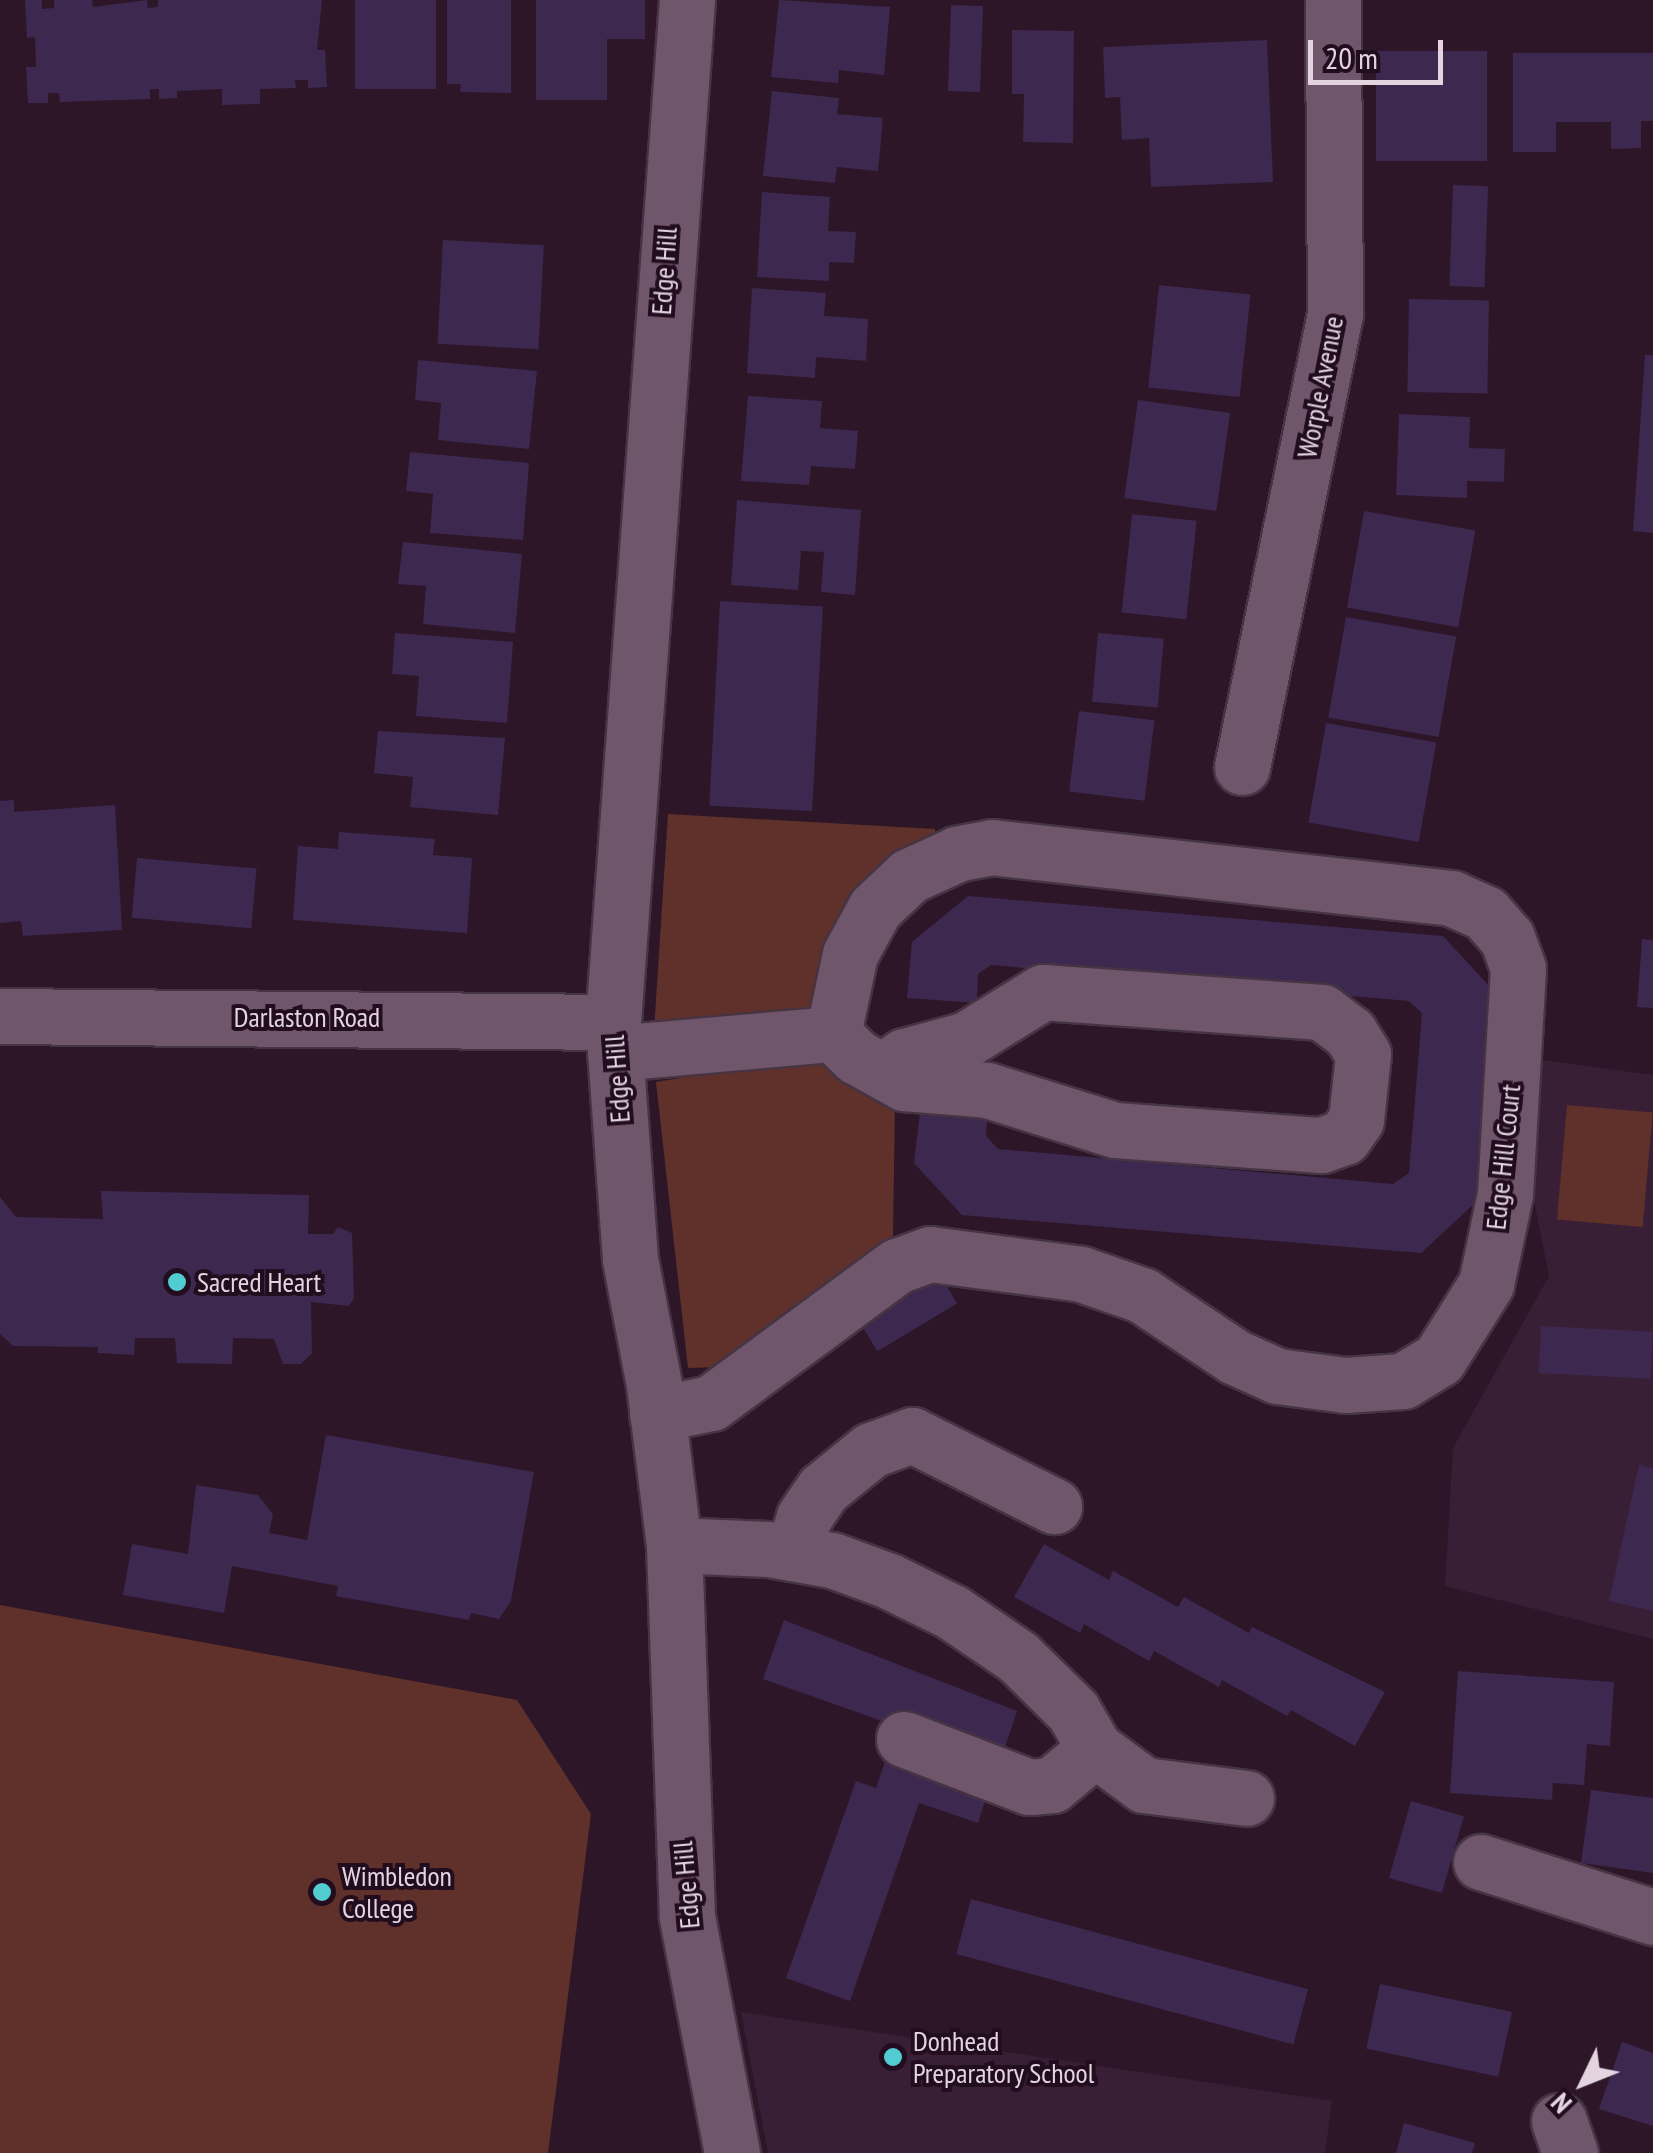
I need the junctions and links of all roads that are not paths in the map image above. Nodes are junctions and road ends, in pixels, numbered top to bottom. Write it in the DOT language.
graph roads {
  1 [pos="686,0"];
  2 [pos="1333,0"];
  3 [pos="1242,767"];
  4 [pos="0,1016"];
  5 [pos="834,1034"];
  6 [pos="614,1037"];
  7 [pos="884,1070"];
  8 [pos="657,1414"];
  9 [pos="1054,1506"];
  10 [pos="674,1546"];
  11 [pos="794,1553"];
  12 [pos="904,1740"];
  13 [pos="1095,1749"];
  14 [pos="1246,1798"];
  15 [pos="1480,1862"];
  16 [pos="1653,1917"];
  17 [pos="732,2153"];
  1 -- 6 [label="street, Edge Hill"];
  2 -- 3 [label="street, Worple Avenue"];
  4 -- 6 [label="street, Darlaston Road"];
  5 -- 6 [label="street"];
  5 -- 7 [label="street"];
  5 -- 8 [label="street, Edge Hill Court"];
  6 -- 8 [label="street, Edge Hill"];
  7 -- 7 [label="street"];
  8 -- 10 [label="street, Edge Hill"];
  9 -- 11 [label="street"];
  10 -- 11 [label="street"];
  10 -- 17 [label="street, Edge Hill"];
  11 -- 13 [label="street"];
  12 -- 13 [label="street"];
  13 -- 14 [label="street"];
  15 -- 16 [label="street"];
}
